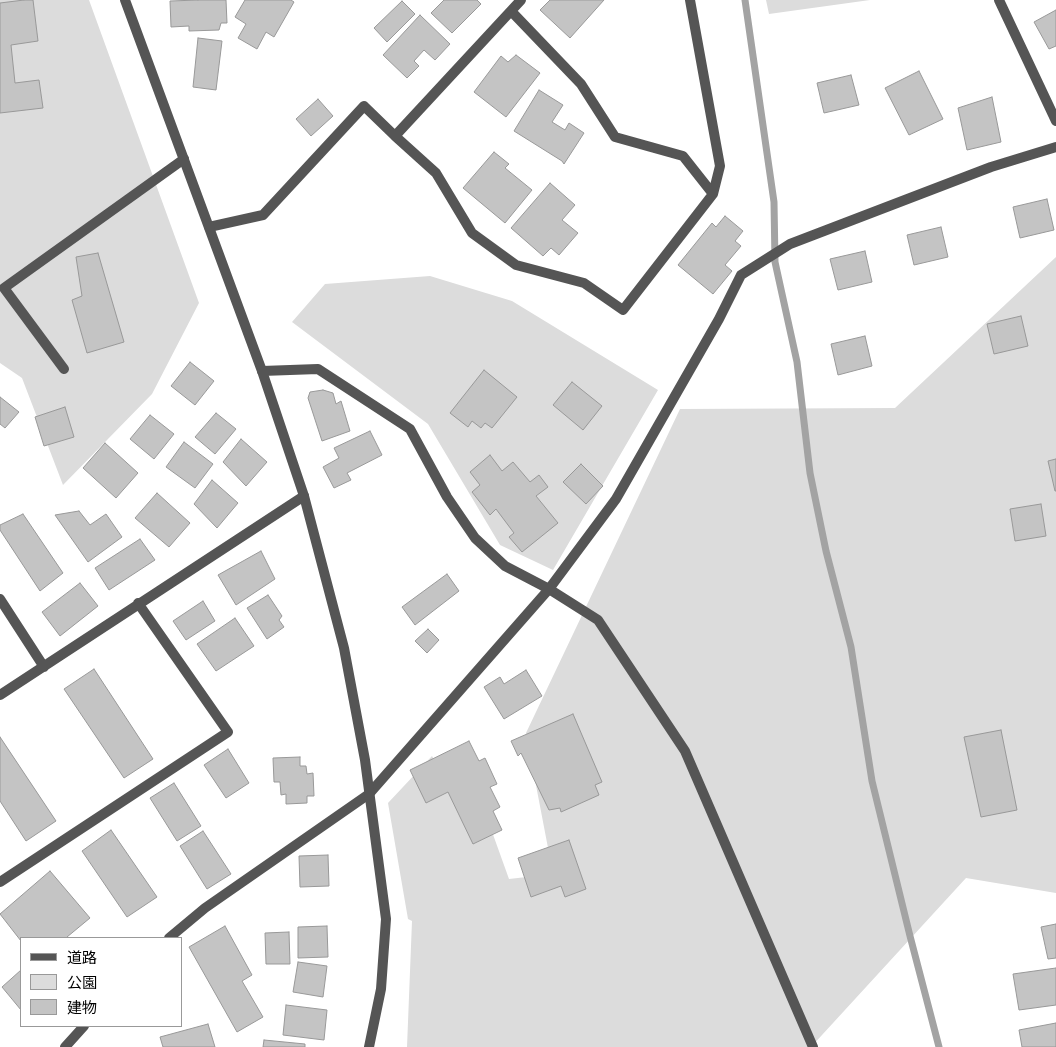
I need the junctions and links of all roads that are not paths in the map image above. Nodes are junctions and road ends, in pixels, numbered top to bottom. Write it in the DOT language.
graph roads {
  1 [pos="124,0"];
  2 [pos="521,0"];
  3 [pos="690,0"];
  4 [pos="999,0"];
  5 [pos="510,11"];
  6 [pos="1056,121"];
  7 [pos="395,136"];
  8 [pos="1056,147"];
  9 [pos="184,159"];
  10 [pos="713,194"];
  11 [pos="210,227"];
  12 [pos="64,369"];
  13 [pos="262,371"];
  14 [pos="304,496"];
  15 [pos="549,589"];
  16 [pos="0,599"];
  17 [pos="138,604"];
  18 [pos="44,667"];
  19 [pos="0,695"];
  20 [pos="369,794"];
  21 [pos="0,882"];
  22 [pos="170,937"];
  23 [pos="83,1027"];
  24 [pos="65,1047"];
  25 [pos="369,1047"];
  26 [pos="813,1047"];
  1 -- 9 [label="street"];
  2 -- 5 [label="street"];
  3 -- 10 [label="street"];
  4 -- 6 [label="street"];
  5 -- 7 [label="street"];
  5 -- 10 [label="street"];
  7 -- 10 [label="street"];
  7 -- 11 [label="street"];
  8 -- 15 [label="street"];
  9 -- 11 [label="street"];
  9 -- 12 [label="street"];
  11 -- 13 [label="street"];
  13 -- 14 [label="street"];
  13 -- 15 [label="street"];
  14 -- 17 [label="street"];
  14 -- 20 [label="street"];
  15 -- 20 [label="street"];
  15 -- 26 [label="street"];
  16 -- 18 [label="street"];
  17 -- 18 [label="street"];
  17 -- 21 [label="street"];
  18 -- 19 [label="street"];
  20 -- 22 [label="street"];
  20 -- 25 [label="street"];
  23 -- 24 [label="street"];
}
